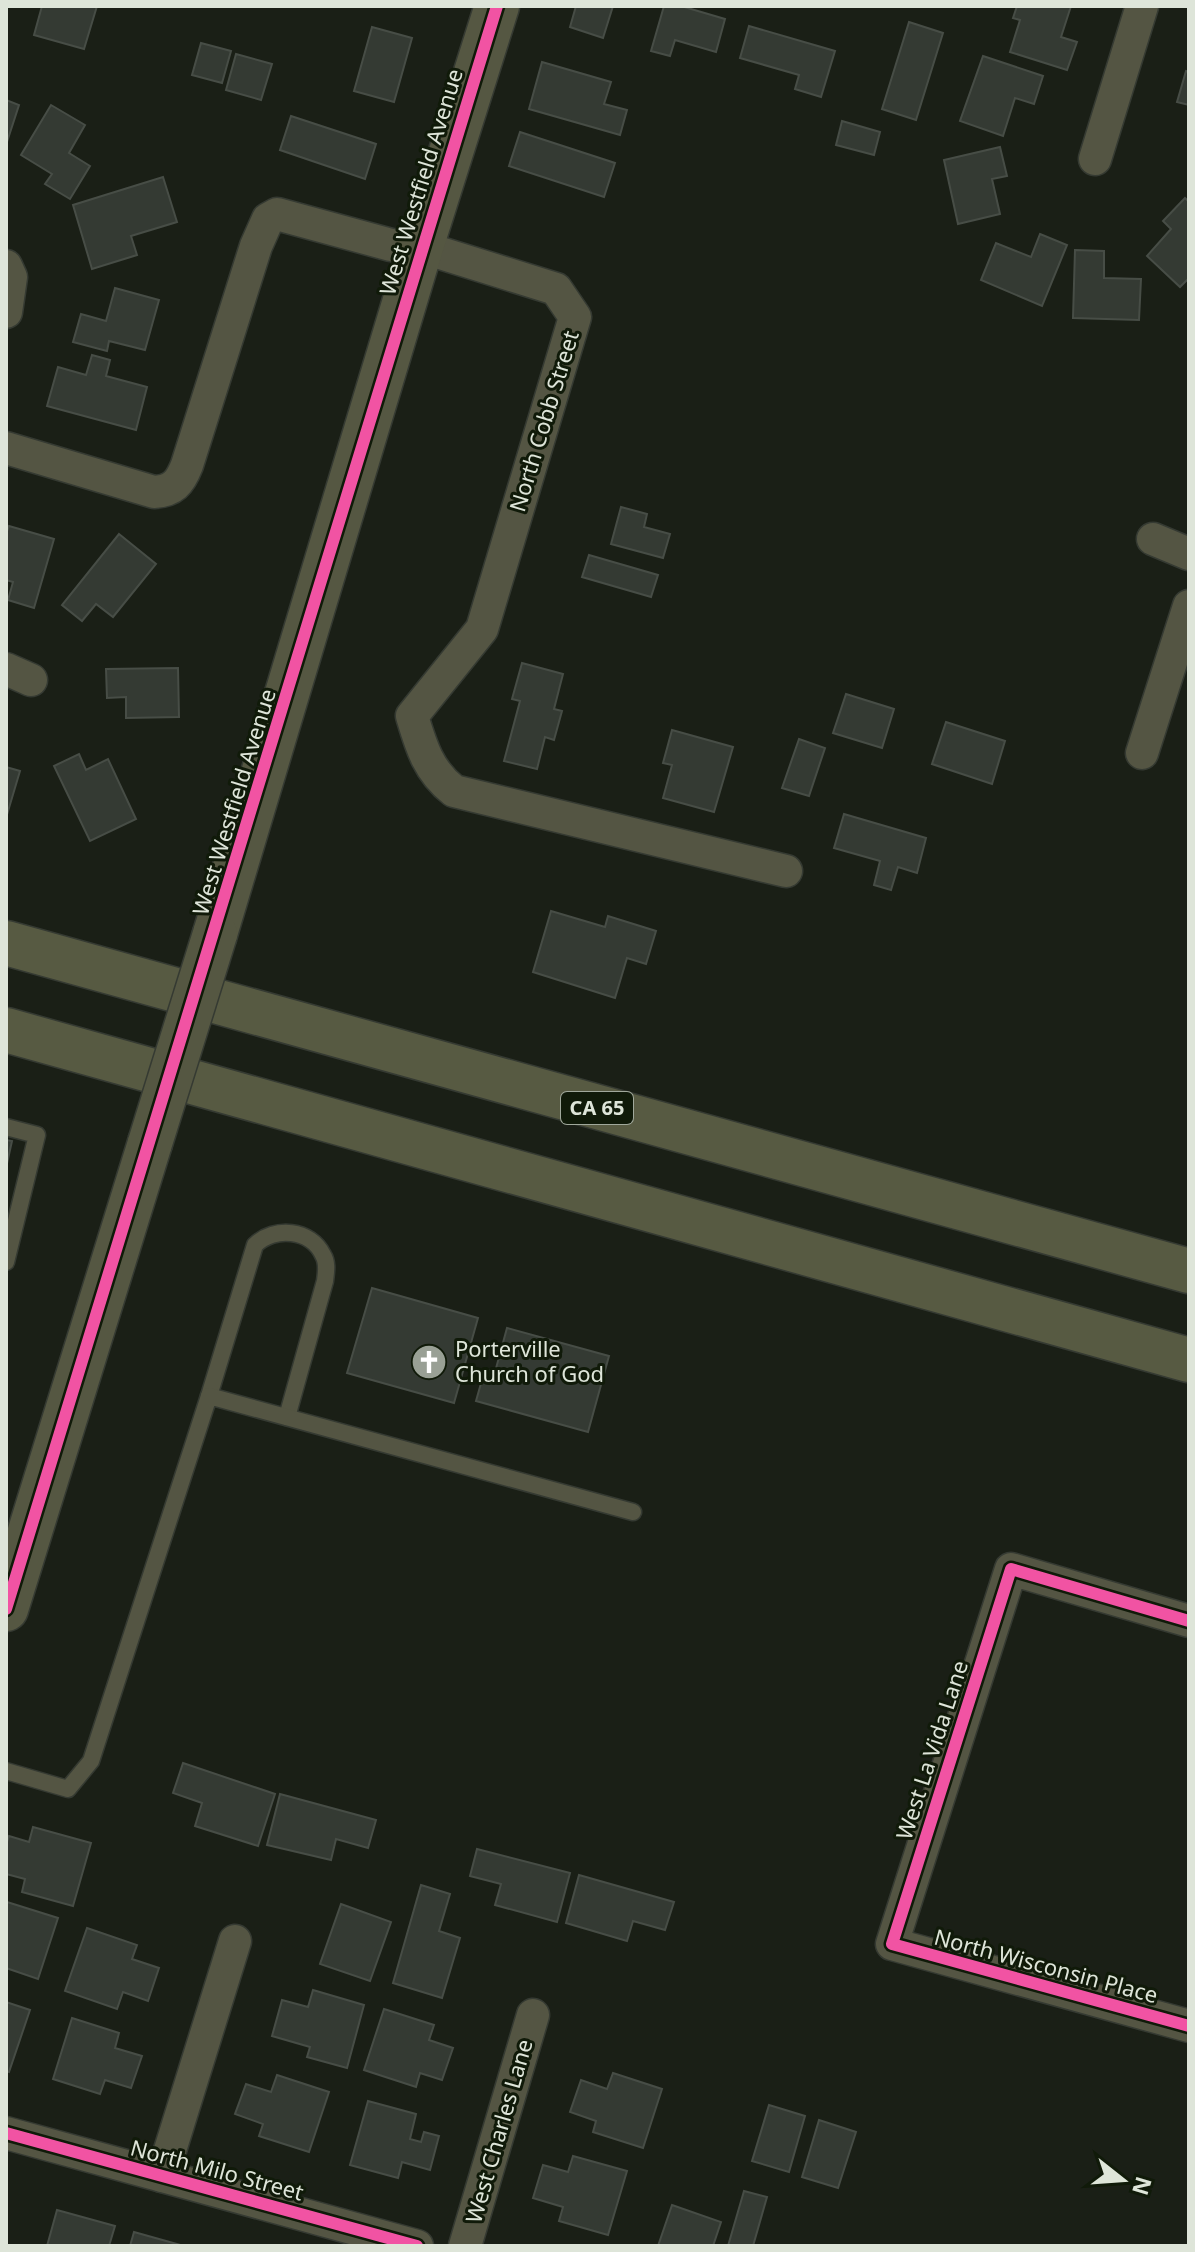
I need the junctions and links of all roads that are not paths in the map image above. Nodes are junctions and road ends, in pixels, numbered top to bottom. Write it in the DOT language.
graph roads {
  1 [pos="497,6"];
  2 [pos="1142,6"];
  3 [pos="1095,159"];
  4 [pos="421,247"];
  5 [pos="6,266"];
  6 [pos="6,312"];
  7 [pos="6,448"];
  8 [pos="1153,539"];
  9 [pos="1189,554"];
  10 [pos="1189,606"];
  11 [pos="1142,753"];
  12 [pos="786,871"];
  13 [pos="6,943"];
  14 [pos="6,1030"];
  15 [pos="6,1127"];
  16 [pos="14,1197"];
  17 [pos="8,1244"];
  18 [pos="6,1262"];
  19 [pos="1189,1271"];
  20 [pos="1189,1360"];
  21 [pos="209,1396"];
  22 [pos="287,1417"];
  23 [pos="633,1512"];
  24 [pos="6,1609"];
  25 [pos="1189,1621"];
  26 [pos="6,1771"];
  27 [pos="235,1941"];
  28 [pos="892,1944"];
  29 [pos="533,2015"];
  30 [pos="1189,2026"];
  31 [pos="6,2133"];
  32 [pos="162,2176"];
  33 [pos="417,2246"];
  34 [pos="465,2246"];
  1 -- 4 [label="street, West Westfield Avenue"];
  2 -- 3 [label="street"];
  4 -- 7 [label="street, North Cobb Street"];
  4 -- 12 [label="street, North Cobb Street"];
  4 -- 24 [label="street, West Westfield Avenue, bridge"];
  5 -- 6 [label="street"];
  8 -- 9 [label="street"];
  10 -- 11 [label="street"];
  13 -- 19 [label="highway, CA 65"];
  14 -- 20 [label="highway"];
  15 -- 16 [label="lane"];
  16 -- 17 [label="lane"];
  17 -- 18 [label="lane"];
  21 -- 22 [label="lane"];
  21 -- 22 [label="lane"];
  21 -- 26 [label="lane"];
  22 -- 23 [label="lane"];
  25 -- 28 [label="street, West La Vida Lane"];
  27 -- 32 [label="street"];
  28 -- 30 [label="street, North Wisconsin Place"];
  29 -- 34 [label="street, West Charles Lane"];
  31 -- 32 [label="street, North Milo Street"];
  32 -- 33 [label="street, North Milo Street"];
}
